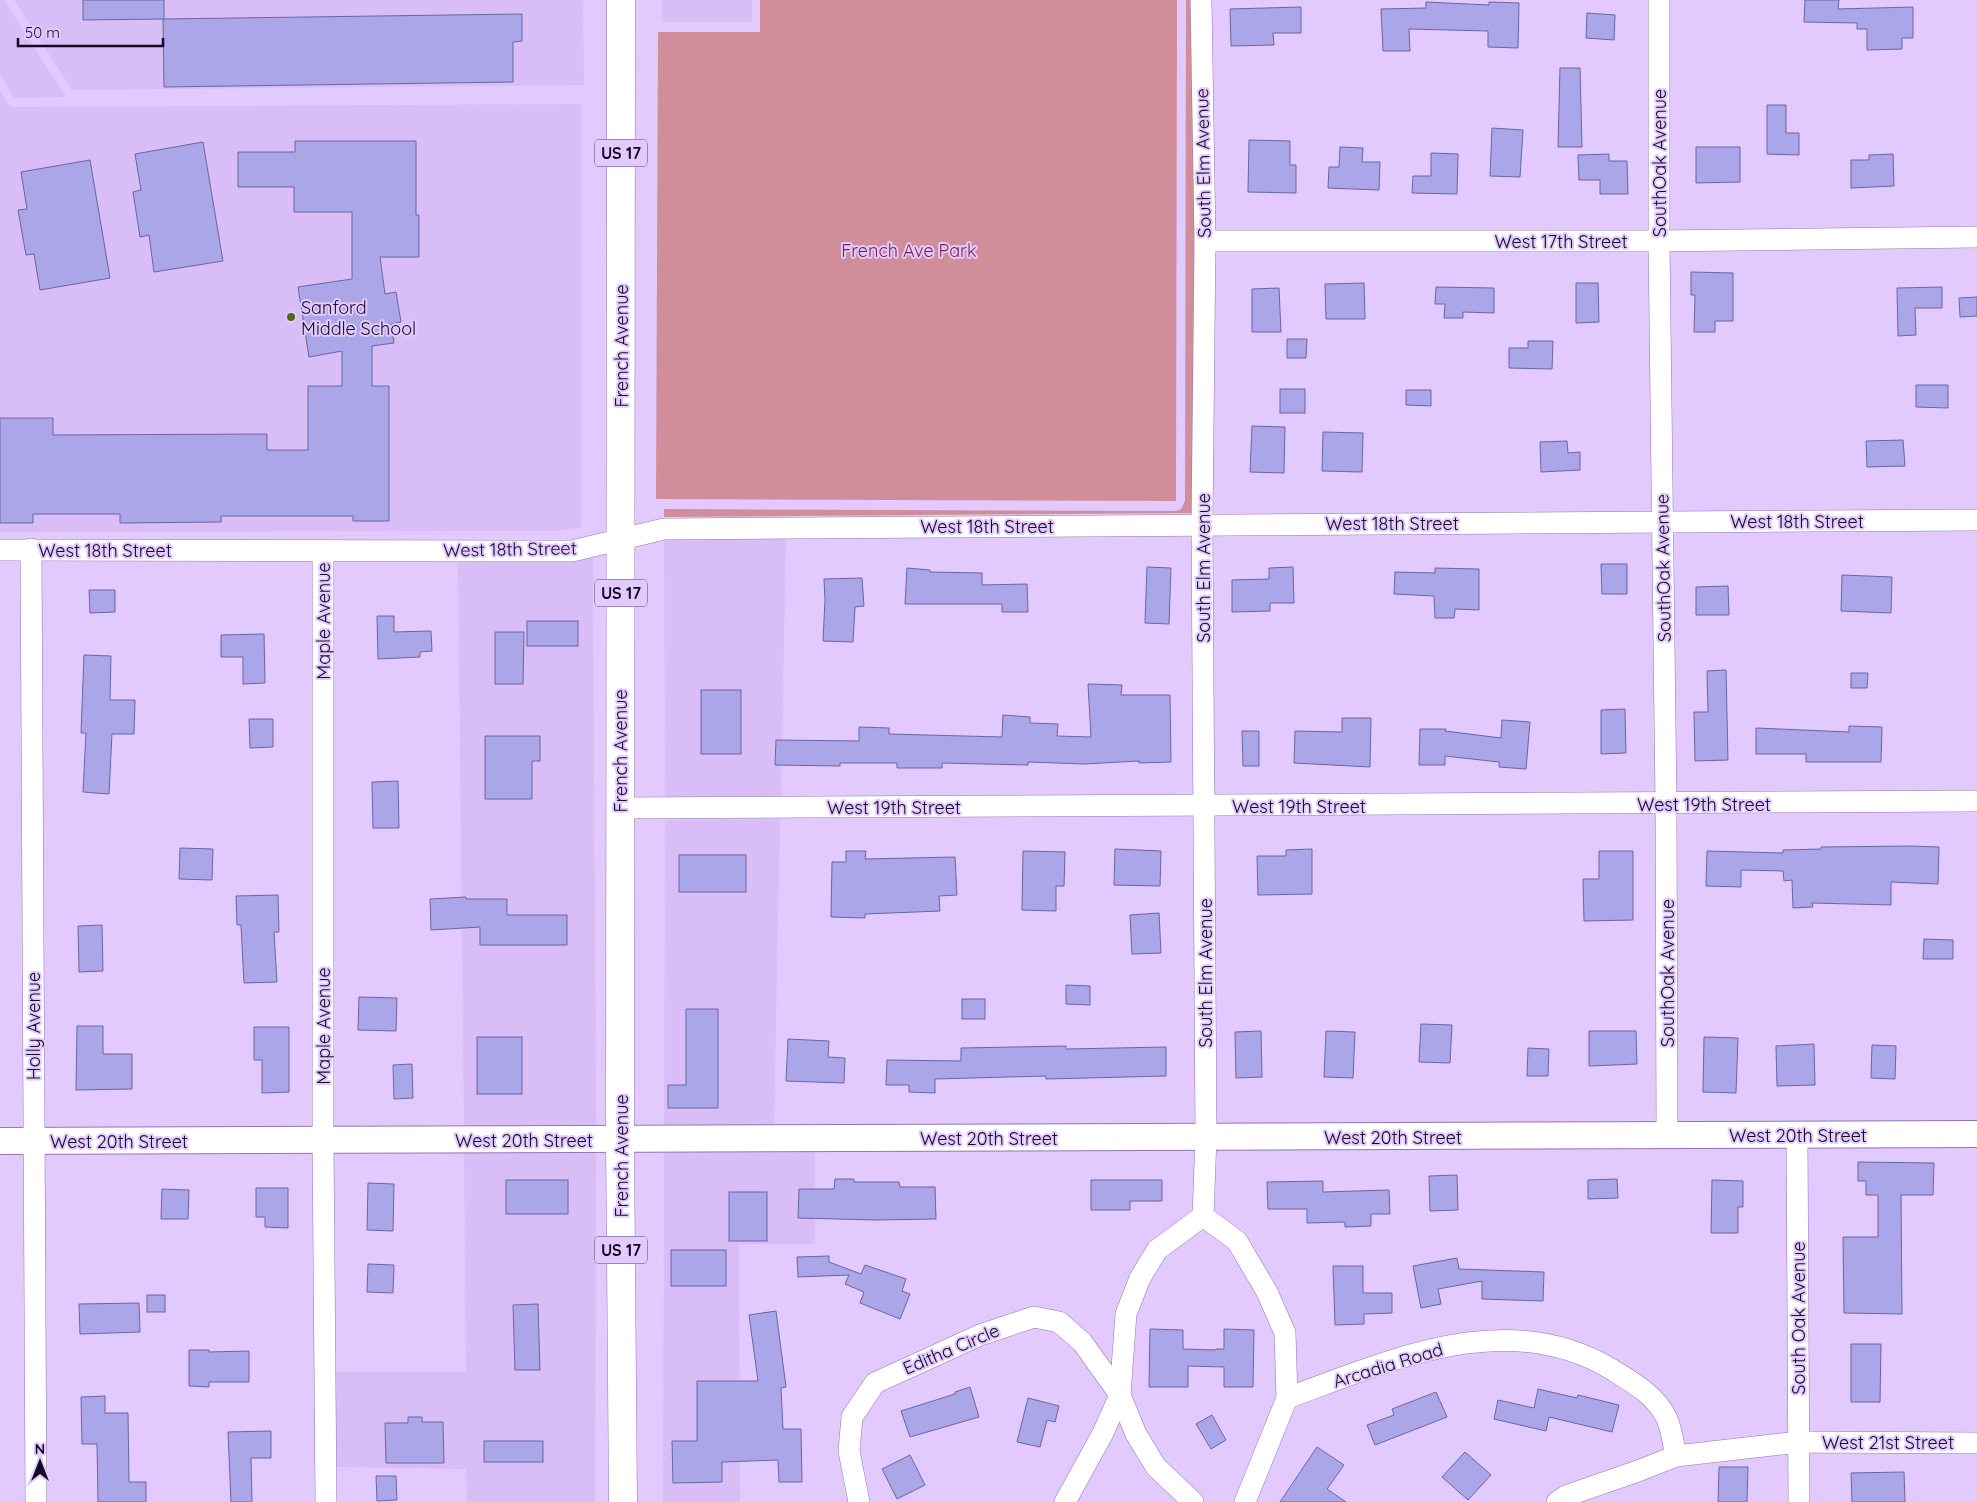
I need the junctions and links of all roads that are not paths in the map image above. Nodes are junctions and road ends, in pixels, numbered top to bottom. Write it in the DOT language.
graph roads {
  1 [pos="621,0"];
  2 [pos="1201,0"];
  3 [pos="1659,0"];
  4 [pos="1977,237"];
  5 [pos="1204,241"];
  6 [pos="1659,241"];
  7 [pos="1977,520"];
  8 [pos="1662,521"];
  9 [pos="1202,524"];
  10 [pos="621,539"];
  11 [pos="31,549"];
  12 [pos="0,550"];
  13 [pos="322,551"];
  14 [pos="1977,801"];
  15 [pos="1666,804"];
  16 [pos="1204,806"];
  17 [pos="621,808"];
  18 [pos="1977,1134"];
  19 [pos="1797,1135"];
  20 [pos="1667,1136"];
  21 [pos="1206,1137"];
  22 [pos="620,1139"];
  23 [pos="0,1141"];
  24 [pos="34,1141"];
  25 [pos="322,1141"];
  26 [pos="1202,1216"];
  27 [pos="1120,1395"];
  28 [pos="1287,1398"];
  29 [pos="1799,1442"];
  30 [pos="1977,1443"];
  31 [pos="1676,1456"];
  32 [pos="36,1502"];
  33 [pos="326,1502"];
  34 [pos="623,1502"];
  35 [pos="859,1502"];
  36 [pos="1065,1502"];
  37 [pos="1193,1502"];
  38 [pos="1245,1502"];
  39 [pos="1557,1502"];
  40 [pos="1799,1502"];
  1 -- 10 [label="main road, French Avenue / US 17"];
  2 -- 5 [label="street, South Elm Avenue"];
  3 -- 6 [label="street, SouthOak Avenue"];
  4 -- 6 [label="street, West 17th Street"];
  5 -- 6 [label="street, West 17th Street"];
  5 -- 9 [label="street, South Elm Avenue"];
  6 -- 8 [label="street, SouthOak Avenue"];
  7 -- 8 [label="street, West 18th Street"];
  8 -- 9 [label="street, West 18th Street"];
  8 -- 15 [label="street, SouthOak Avenue"];
  9 -- 10 [label="street, West 18th Street"];
  9 -- 16 [label="street, South Elm Avenue"];
  10 -- 13 [label="street, West 18th Street"];
  10 -- 17 [label="main road, French Avenue / US 17"];
  11 -- 12 [label="street, West 18th Street"];
  11 -- 13 [label="street, West 18th Street"];
  11 -- 24 [label="street, Holly Avenue"];
  13 -- 25 [label="street, Maple Avenue"];
  14 -- 15 [label="street, West 19th Street"];
  15 -- 16 [label="street, West 19th Street"];
  15 -- 20 [label="street, SouthOak Avenue"];
  16 -- 17 [label="street, West 19th Street"];
  16 -- 21 [label="street, South Elm Avenue"];
  17 -- 22 [label="main road, French Avenue / US 17"];
  18 -- 19 [label="street, West 20th Street"];
  19 -- 20 [label="street, West 20th Street"];
  19 -- 29 [label="street, South Oak Avenue"];
  20 -- 21 [label="street, West 20th Street"];
  21 -- 22 [label="street, West 20th Street"];
  21 -- 26 [label="street, South Elm Avenue"];
  22 -- 25 [label="street, West 20th Street"];
  22 -- 34 [label="main road, French Avenue / US 17"];
  23 -- 24 [label="street, West 20th Street"];
  24 -- 25 [label="street, West 20th Street"];
  24 -- 32 [label="street, Holly Avenue"];
  25 -- 33 [label="street, Maple Avenue"];
  26 -- 27 [label="street"];
  26 -- 28 [label="street"];
  27 -- 35 [label="street, Editha Circle"];
  27 -- 36 [label="street"];
  27 -- 37 [label="street"];
  28 -- 31 [label="street, Arcadia Road"];
  28 -- 38 [label="street"];
  29 -- 30 [label="street, West 21st Street"];
  29 -- 31 [label="street, West 21st Street"];
  29 -- 40 [label="street, South Oak Avenue"];
  31 -- 39 [label="street, West 21st Street"];
}
